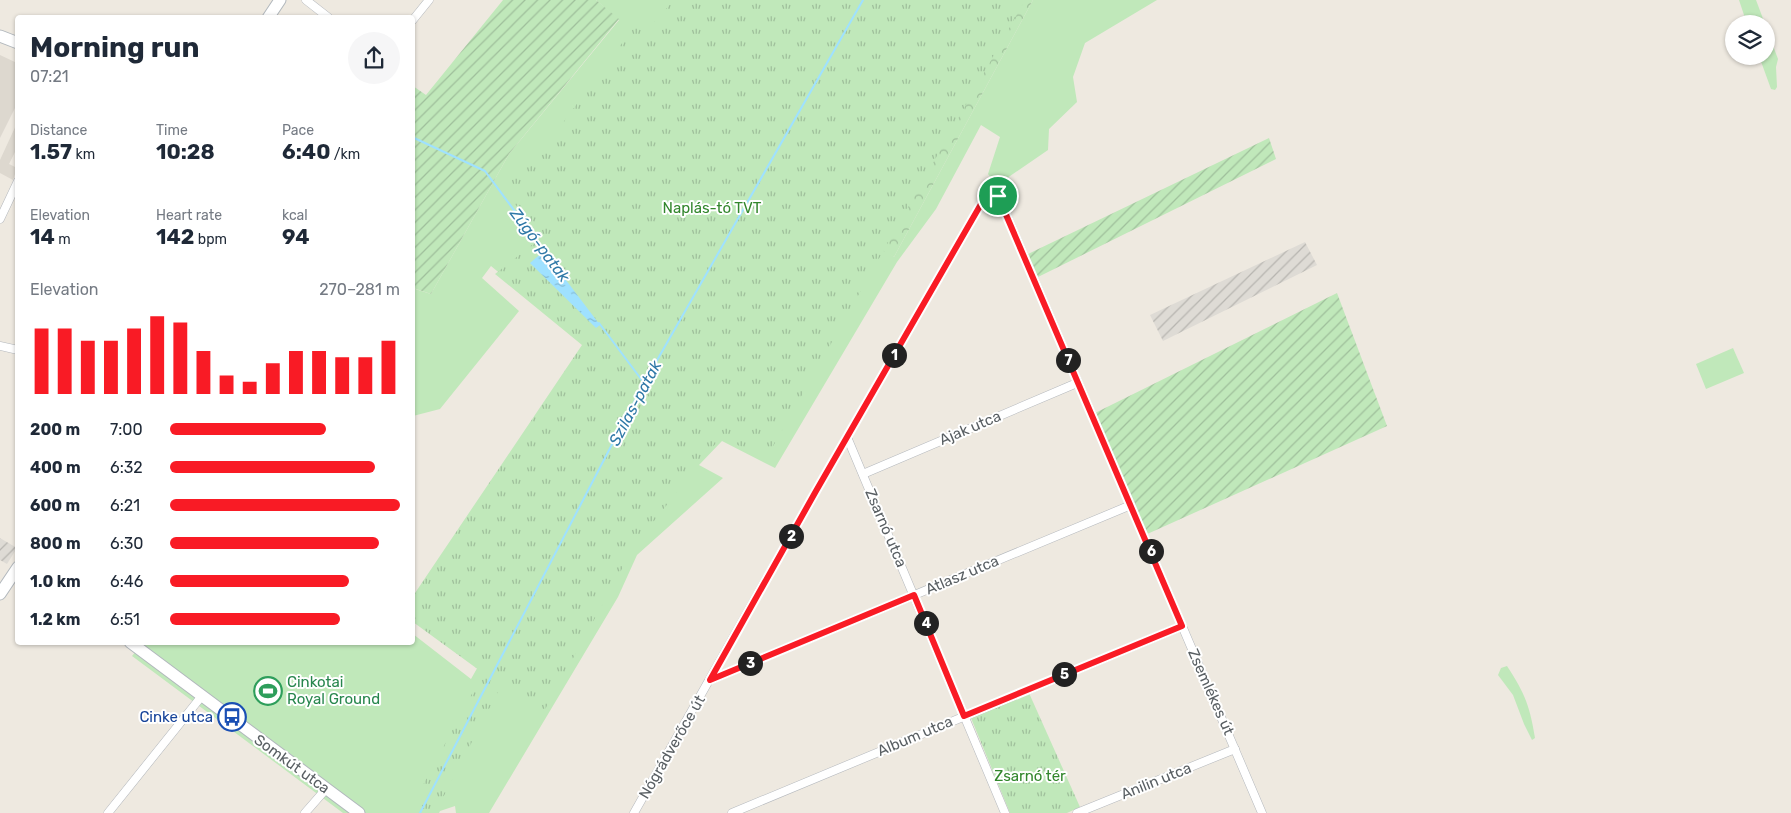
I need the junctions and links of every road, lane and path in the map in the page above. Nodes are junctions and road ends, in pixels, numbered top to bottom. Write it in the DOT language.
graph roads {
  1 [pos="280,0"];
  2 [pos="306,0"];
  3 [pos="429,0"];
  4 [pos="270,15"];
  5 [pos="325,15"];
  6 [pos="415,17"];
  7 [pos="0,36"];
  8 [pos="15,42"];
  9 [pos="992,185"];
  10 [pos="15,186"];
  11 [pos="0,219"];
  12 [pos="0,346"];
  13 [pos="15,349"];
  14 [pos="1077,383"];
  15 [pos="848,437"];
  16 [pos="863,474"];
  17 [pos="1131,505"];
  18 [pos="15,572"];
  19 [pos="0,594"];
  20 [pos="914,595"];
  21 [pos="1182,626"];
  22 [pos="134,645"];
  23 [pos="710,680"];
  24 [pos="201,697"];
  25 [pos="964,716"];
  26 [pos="1235,749"];
  27 [pos="326,789"];
  28 [pos="108,813"];
  29 [pos="305,813"];
  30 [pos="359,813"];
  31 [pos="634,813"];
  32 [pos="732,813"];
  33 [pos="1005,813"];
  34 [pos="1077,813"];
  35 [pos="1262,813"];
  1 -- 4 [label="street"];
  2 -- 5 [label="street"];
  3 -- 6 [label="street"];
  7 -- 8 [label="street"];
  9 -- 14 [label="street, Zsemlékes út"];
  9 -- 15 [label="street, Nógrádverőce út"];
  10 -- 11 [label="street"];
  12 -- 13 [label="street"];
  14 -- 16 [label="street, Ajak utca"];
  14 -- 17 [label="street, Zsemlékes út"];
  15 -- 16 [label="street, Zsarnó utca"];
  15 -- 23 [label="street, Nógrádverőce út"];
  16 -- 20 [label="street, Zsarnó utca"];
  17 -- 20 [label="street, Atlasz utca"];
  17 -- 21 [label="street, Zsemlékes út"];
  18 -- 19 [label="street"];
  20 -- 23 [label="street, Atlasz utca"];
  20 -- 25 [label="street, Zsarnó utca"];
  21 -- 25 [label="street, Album utca"];
  21 -- 26 [label="street, Zsemlékes út"];
  22 -- 24 [label="street, Somkút utca"];
  23 -- 31 [label="street, Nógrádverőce út"];
  24 -- 27 [label="street, Somkút utca"];
  24 -- 28 [label="street"];
  25 -- 32 [label="street, Album utca"];
  25 -- 33 [label="street, Zsarnó utca"];
  26 -- 34 [label="street, Anilin utca"];
  26 -- 35 [label="street, Zsemlékes út"];
  27 -- 29 [label="street"];
  27 -- 30 [label="street, Somkút utca"];
}
